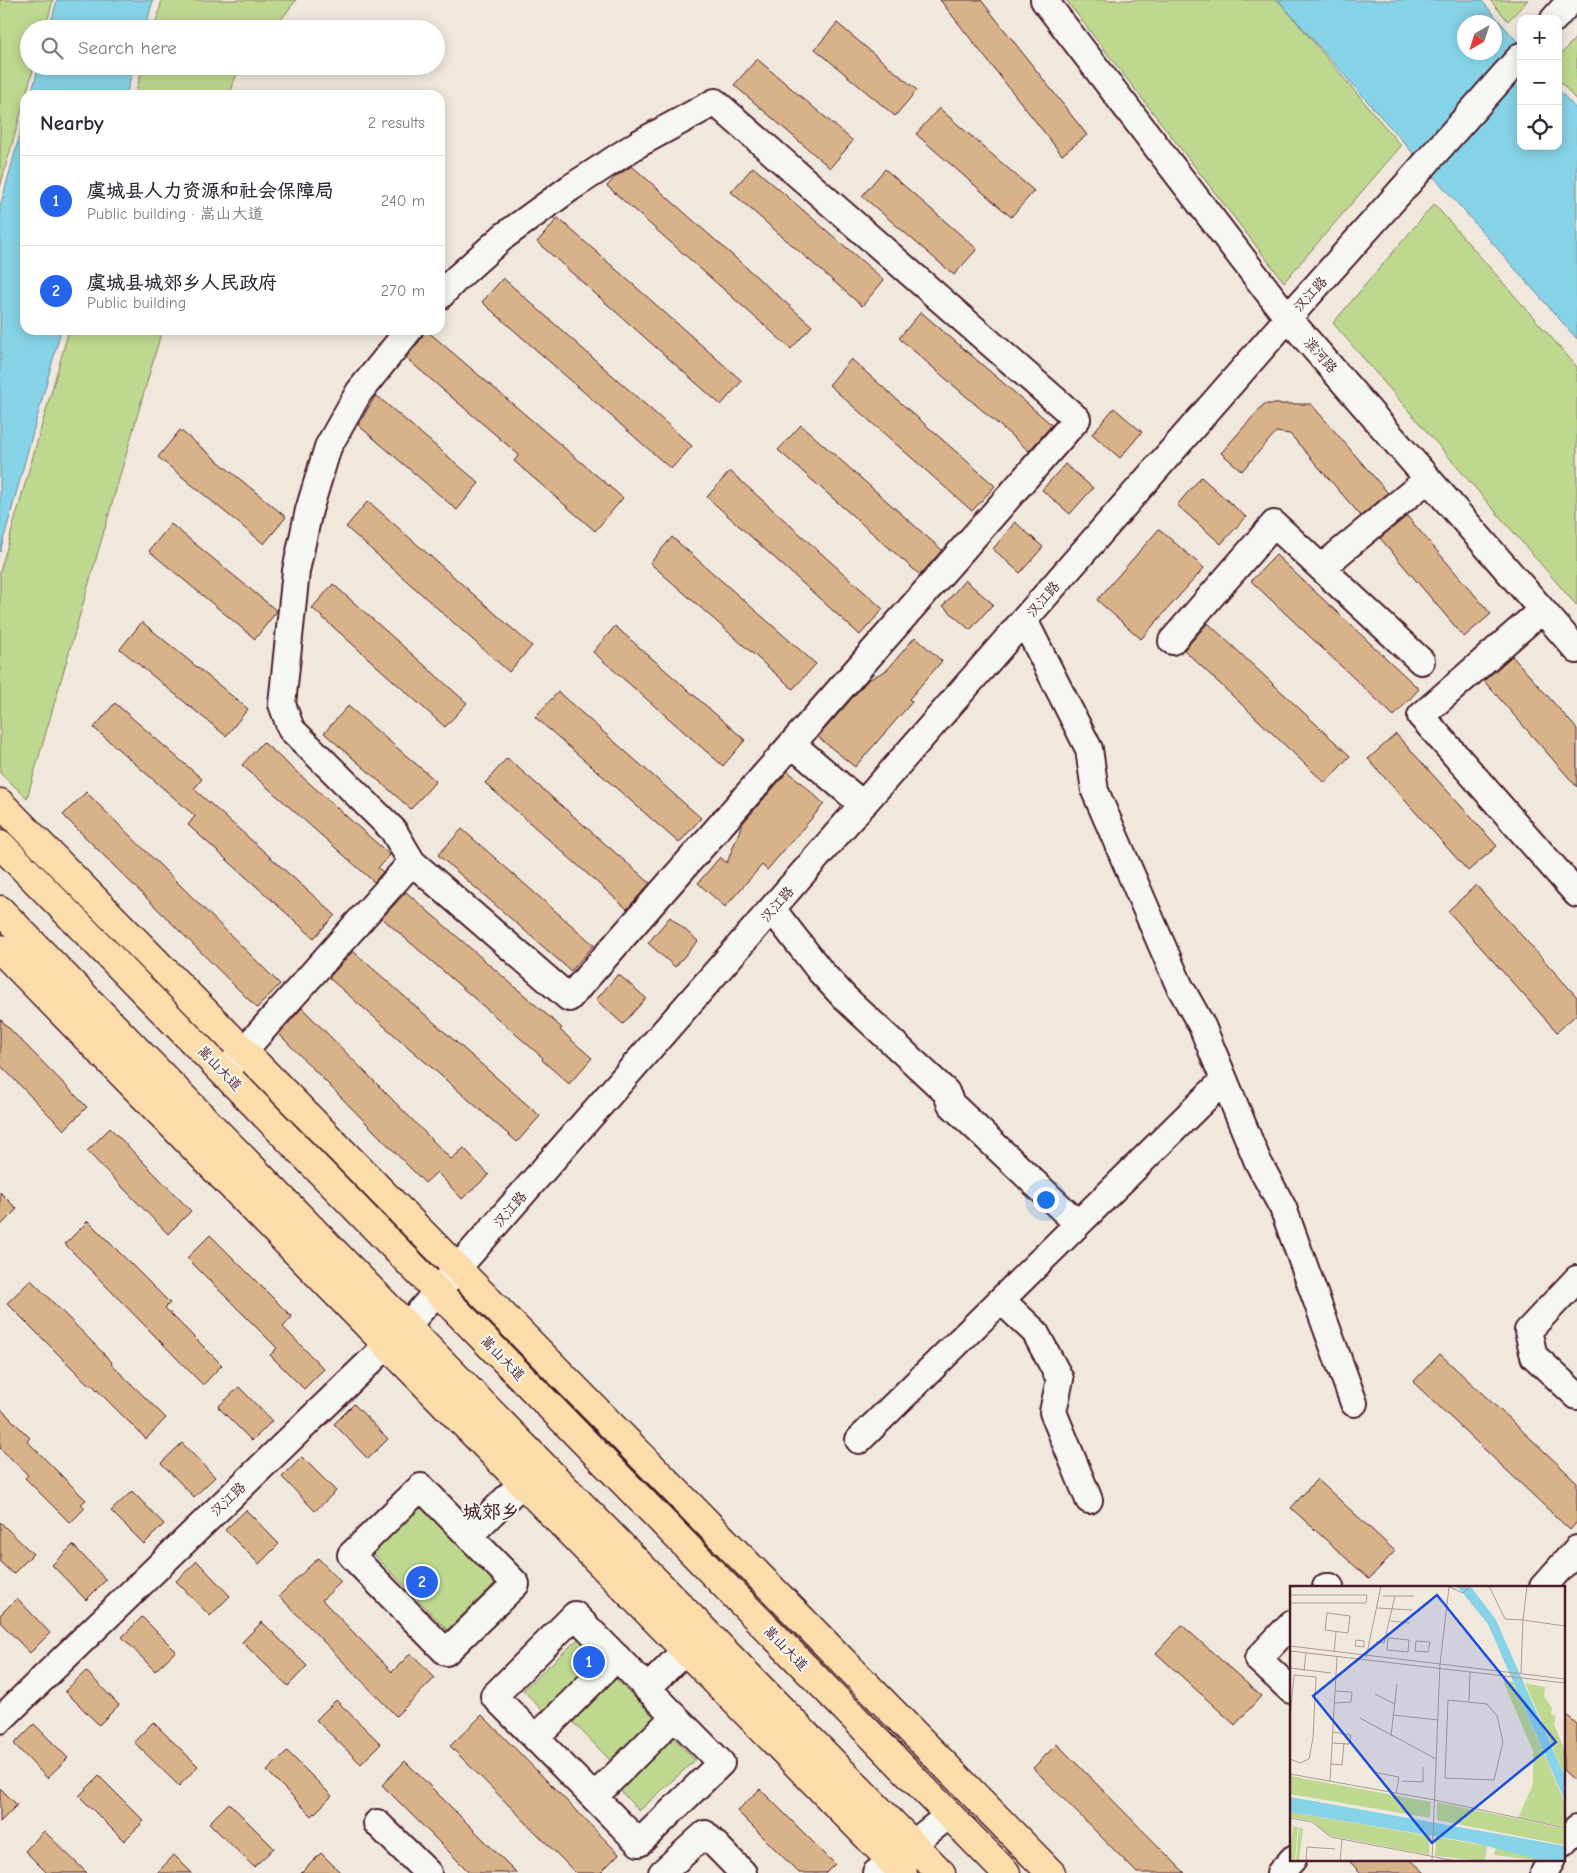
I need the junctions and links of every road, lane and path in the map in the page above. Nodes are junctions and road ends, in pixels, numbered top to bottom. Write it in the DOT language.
graph roads {
  1 [pos="1044,0"];
  2 [pos="1571,0"];
  3 [pos="1558,15"];
  4 [pos="1517,60"];
  5 [pos="445,291"];
  6 [pos="1288,318"];
  7 [pos="405,335"];
  8 [pos="1428,479"];
  9 [pos="1321,568"];
  10 [pos="1542,610"];
  11 [pos="1024,620"];
  12 [pos="1172,641"];
  13 [pos="1577,650"];
  14 [pos="1421,661"];
  15 [pos="792,744"];
  16 [pos="0,803"];
  17 [pos="863,805"];
  18 [pos="0,844"];
  19 [pos="412,862"];
  20 [pos="1577,894"];
  21 [pos="772,909"];
  22 [pos="0,910"];
  23 [pos="0,949"];
  24 [pos="244,1052"];
  25 [pos="224,1073"];
  26 [pos="1224,1080"];
  27 [pos="1078,1224"];
  28 [pos="458,1269"];
  29 [pos="1577,1279"];
  30 [pos="438,1292"];
  31 [pos="1001,1300"];
  32 [pos="397,1336"];
  33 [pos="1577,1396"];
  34 [pos="1354,1403"];
  35 [pos="859,1440"];
  36 [pos="531,1473"];
  37 [pos="1090,1500"];
  38 [pos="469,1536"];
  39 [pos="1577,1550"];
  40 [pos="1544,1586"];
  41 [pos="1290,1625"];
  42 [pos="704,1631"];
  43 [pos="686,1650"];
  44 [pos="617,1657"];
  45 [pos="647,1689"];
  46 [pos="1290,1689"];
  47 [pos="675,1716"];
  48 [pos="0,1720"];
  49 [pos="536,1738"];
  50 [pos="594,1797"];
  51 [pos="949,1815"];
  52 [pos="377,1823"];
  53 [pos="1577,1828"];
  54 [pos="1564,1842"];
  55 [pos="912,1844"];
  56 [pos="1292,1860"];
  57 [pos="1551,1860"];
  58 [pos="890,1869"];
  59 [pos="428,1873"];
  60 [pos="662,1873"];
  61 [pos="742,1873"];
  62 [pos="941,1873"];
  63 [pos="1006,1873"];
  64 [pos="1050,1873"];
  65 [pos="1280,1873"];
  66 [pos="1544,1873"];
  1 -- 6 [label="street, 滨河路"];
  2 -- 3 [label="street"];
  4 -- 6 [label="street, 汉江路"];
  5 -- 15 [label="street"];
  6 -- 8 [label="street, 滨河路"];
  6 -- 11 [label="street, 汉江路"];
  7 -- 19 [label="street"];
  8 -- 9 [label="street"];
  8 -- 10 [label="street, 滨河路"];
  9 -- 12 [label="street"];
  9 -- 14 [label="street"];
  10 -- 13 [label="street, 滨河路"];
  10 -- 20 [label="street"];
  11 -- 17 [label="street, 汉江路"];
  11 -- 26 [label="street"];
  15 -- 17 [label="street"];
  15 -- 19 [label="street"];
  16 -- 24 [label="main road"];
  17 -- 21 [label="street, 汉江路"];
  18 -- 25 [label="main road, 嵩山大道"];
  19 -- 24 [label="street"];
  21 -- 27 [label="street"];
  21 -- 28 [label="street, 汉江路"];
  22 -- 32 [label="main road"];
  23 -- 32 [label="main road"];
  24 -- 25 [label="street"];
  24 -- 28 [label="main road"];
  25 -- 30 [label="main road, 嵩山大道"];
  26 -- 27 [label="street"];
  26 -- 34 [label="street"];
  27 -- 31 [label="street"];
  28 -- 30 [label="street, 汉江路"];
  28 -- 64 [label="main road"];
  29 -- 33 [label="street"];
  30 -- 32 [label="street, 汉江路"];
  30 -- 51 [label="main road, 嵩山大道"];
  31 -- 35 [label="street"];
  31 -- 37 [label="street"];
  32 -- 36 [label="main road"];
  32 -- 48 [label="street, 汉江路"];
  36 -- 38 [label="street"];
  36 -- 42 [label="main road"];
  36 -- 43 [label="main road"];
  38 -- 38 [label="street"];
  39 -- 40 [label="street"];
  41 -- 46 [label="street"];
  42 -- 43 [label="street"];
  42 -- 55 [label="main road"];
  43 -- 45 [label="street"];
  43 -- 58 [label="main road"];
  44 -- 45 [label="street"];
  44 -- 49 [label="street"];
  44 -- 49 [label="street"];
  45 -- 47 [label="street"];
  47 -- 50 [label="street"];
  47 -- 50 [label="street"];
  49 -- 50 [label="street"];
  51 -- 55 [label="street"];
  51 -- 63 [label="main road, 嵩山大道"];
  52 -- 59 [label="street"];
  53 -- 54 [label="street"];
  55 -- 58 [label="street"];
  55 -- 62 [label="main road"];
  56 -- 65 [label="street"];
  57 -- 66 [label="street"];
  60 -- 61 [label="street"];
}
